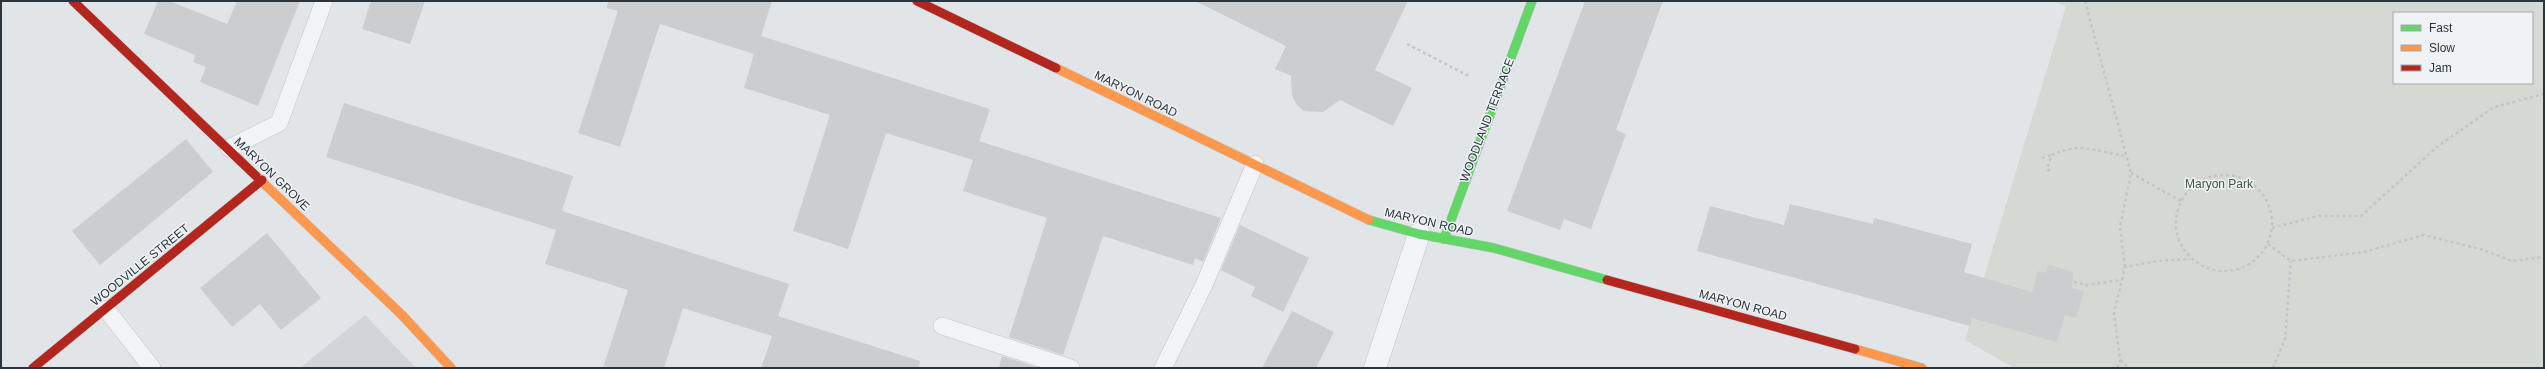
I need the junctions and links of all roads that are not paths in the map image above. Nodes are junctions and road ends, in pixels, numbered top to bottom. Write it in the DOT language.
graph roads {
  1 [pos="73,1"];
  2 [pos="324,1"];
  3 [pos="917,1"];
  4 [pos="1532,1"];
  5 [pos="229,148"];
  6 [pos="1255,164"];
  7 [pos="262,180"];
  8 [pos="1419,234"];
  9 [pos="1444,240"];
  10 [pos="106,309"];
  11 [pos="942,326"];
  12 [pos="33,368"];
  13 [pos="152,368"];
  14 [pos="451,368"];
  15 [pos="1070,368"];
  16 [pos="1163,368"];
  17 [pos="1375,368"];
  18 [pos="1922,368"];
  1 -- 5 [label="street, MARYON GROVE"];
  2 -- 5 [label="lane"];
  3 -- 6 [label="street, MARYON ROAD"];
  4 -- 9 [label="street, WOODLAND TERRACE"];
  5 -- 7 [label="street, MARYON GROVE"];
  6 -- 8 [label="street, MARYON ROAD"];
  6 -- 16 [label="lane"];
  7 -- 10 [label="street, WOODVILLE STREET"];
  7 -- 14 [label="street, MARYON GROVE"];
  8 -- 9 [label="street, MARYON ROAD"];
  8 -- 17 [label="street"];
  9 -- 18 [label="street, MARYON ROAD"];
  10 -- 12 [label="street, WOODVILLE STREET"];
  10 -- 13 [label="lane"];
  11 -- 15 [label="lane"];
}
